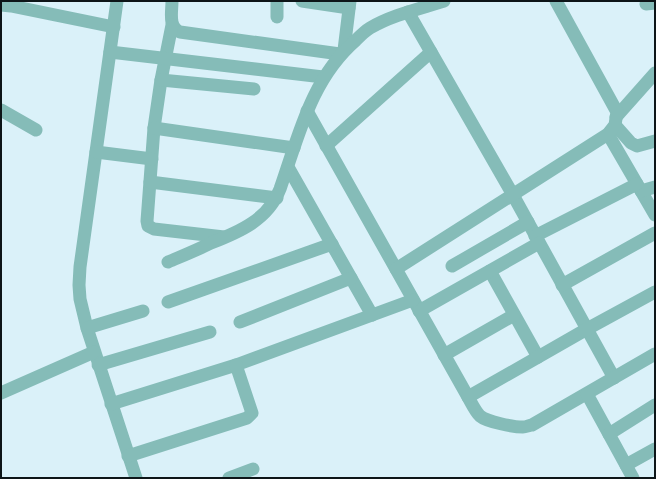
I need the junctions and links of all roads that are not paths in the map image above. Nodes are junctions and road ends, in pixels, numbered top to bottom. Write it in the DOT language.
graph roads {
  1 [pos="117,1"];
  2 [pos="172,1"];
  3 [pos="277,1"];
  4 [pos="302,1"];
  5 [pos="444,1"];
  6 [pos="556,1"];
  7 [pos="25,4"];
  8 [pos="349,4"];
  9 [pos="1,5"];
  10 [pos="408,12"];
  11 [pos="277,17"];
  12 [pos="172,25"];
  13 [pos="114,27"];
  14 [pos="110,52"];
  15 [pos="342,52"];
  16 [pos="431,52"];
  17 [pos="165,58"];
  18 [pos="655,73"];
  19 [pos="323,77"];
  20 [pos="161,80"];
  21 [pos="254,89"];
  22 [pos="1,110"];
  23 [pos="307,111"];
  24 [pos="15,118"];
  25 [pos="1,121"];
  26 [pos="613,125"];
  27 [pos="154,128"];
  28 [pos="36,130"];
  29 [pos="655,141"];
  30 [pos="326,146"];
  31 [pos="294,148"];
  32 [pos="96,152"];
  33 [pos="152,159"];
  34 [pos="288,167"];
  35 [pos="150,182"];
  36 [pos="655,187"];
  37 [pos="639,188"];
  38 [pos="512,195"];
  39 [pos="276,198"];
  40 [pos="655,215"];
  41 [pos="528,222"];
  42 [pos="655,233"];
  43 [pos="226,237"];
  44 [pos="537,239"];
  45 [pos="332,244"];
  46 [pos="168,262"];
  47 [pos="452,266"];
  48 [pos="396,269"];
  49 [pos="490,271"];
  50 [pos="351,278"];
  51 [pos="562,285"];
  52 [pos="655,292"];
  53 [pos="168,302"];
  54 [pos="416,306"];
  55 [pos="143,311"];
  56 [pos="372,315"];
  57 [pos="514,315"];
  58 [pos="240,322"];
  59 [pos="87,328"];
  60 [pos="587,329"];
  61 [pos="210,332"];
  62 [pos="655,354"];
  63 [pos="444,355"];
  64 [pos="538,357"];
  65 [pos="96,359"];
  66 [pos="236,365"];
  67 [pos="614,378"];
  68 [pos="1,394"];
  69 [pos="587,394"];
  70 [pos="468,397"];
  71 [pos="111,404"];
  72 [pos="655,405"];
  73 [pos="609,434"];
  74 [pos="655,449"];
  75 [pos="128,456"];
  76 [pos="626,465"];
  77 [pos="253,469"];
  78 [pos="136,478"];
  79 [pos="229,478"];
  80 [pos="633,478"];
  1 -- 13 [label="street"];
  2 -- 12 [label="street"];
  3 -- 11 [label="street"];
  4 -- 8 [label="street"];
  5 -- 10 [label="street"];
  6 -- 26 [label="street"];
  7 -- 9 [label="street"];
  7 -- 13 [label="street"];
  8 -- 15 [label="street"];
  10 -- 15 [label="street"];
  10 -- 16 [label="street"];
  12 -- 15 [label="street"];
  12 -- 17 [label="street"];
  13 -- 14 [label="street"];
  14 -- 17 [label="street"];
  14 -- 32 [label="street"];
  15 -- 19 [label="street"];
  16 -- 30 [label="street"];
  16 -- 38 [label="street"];
  17 -- 19 [label="street"];
  17 -- 20 [label="street"];
  18 -- 26 [label="street"];
  19 -- 23 [label="street"];
  20 -- 21 [label="street"];
  20 -- 27 [label="street"];
  22 -- 24 [label="street"];
  23 -- 30 [label="street"];
  23 -- 31 [label="street"];
  24 -- 25 [label="street"];
  24 -- 28 [label="street"];
  26 -- 29 [label="street"];
  26 -- 37 [label="street"];
  26 -- 38 [label="street"];
  27 -- 31 [label="street"];
  27 -- 33 [label="street"];
  30 -- 48 [label="street"];
  31 -- 34 [label="street"];
  32 -- 33 [label="street"];
  32 -- 59 [label="street"];
  33 -- 35 [label="street"];
  34 -- 39 [label="street"];
  34 -- 45 [label="street"];
  35 -- 39 [label="street"];
  35 -- 43 [label="street"];
  36 -- 37 [label="street"];
  37 -- 40 [label="street"];
  37 -- 44 [label="street"];
  38 -- 41 [label="street"];
  38 -- 48 [label="street"];
  39 -- 43 [label="street"];
  41 -- 44 [label="street"];
  41 -- 47 [label="street"];
  42 -- 51 [label="street"];
  43 -- 46 [label="street"];
  44 -- 49 [label="street"];
  44 -- 51 [label="street"];
  45 -- 50 [label="street"];
  45 -- 53 [label="street"];
  48 -- 54 [label="street"];
  49 -- 54 [label="street"];
  49 -- 57 [label="street"];
  50 -- 56 [label="street"];
  50 -- 58 [label="street"];
  51 -- 60 [label="street"];
  52 -- 60 [label="street"];
  54 -- 56 [label="street"];
  54 -- 63 [label="street"];
  55 -- 59 [label="street"];
  56 -- 66 [label="street"];
  57 -- 63 [label="street"];
  57 -- 64 [label="street"];
  59 -- 65 [label="street"];
  60 -- 64 [label="street"];
  60 -- 67 [label="street"];
  61 -- 65 [label="street"];
  62 -- 67 [label="street"];
  63 -- 70 [label="street"];
  64 -- 70 [label="street"];
  65 -- 68 [label="street"];
  65 -- 71 [label="street"];
  66 -- 71 [label="street"];
  66 -- 75 [label="street"];
  67 -- 69 [label="street"];
  69 -- 70 [label="street"];
  69 -- 73 [label="street"];
  71 -- 75 [label="street"];
  72 -- 73 [label="street"];
  73 -- 76 [label="street"];
  74 -- 76 [label="street"];
  75 -- 78 [label="street"];
  76 -- 80 [label="street"];
  77 -- 79 [label="street"];
}
